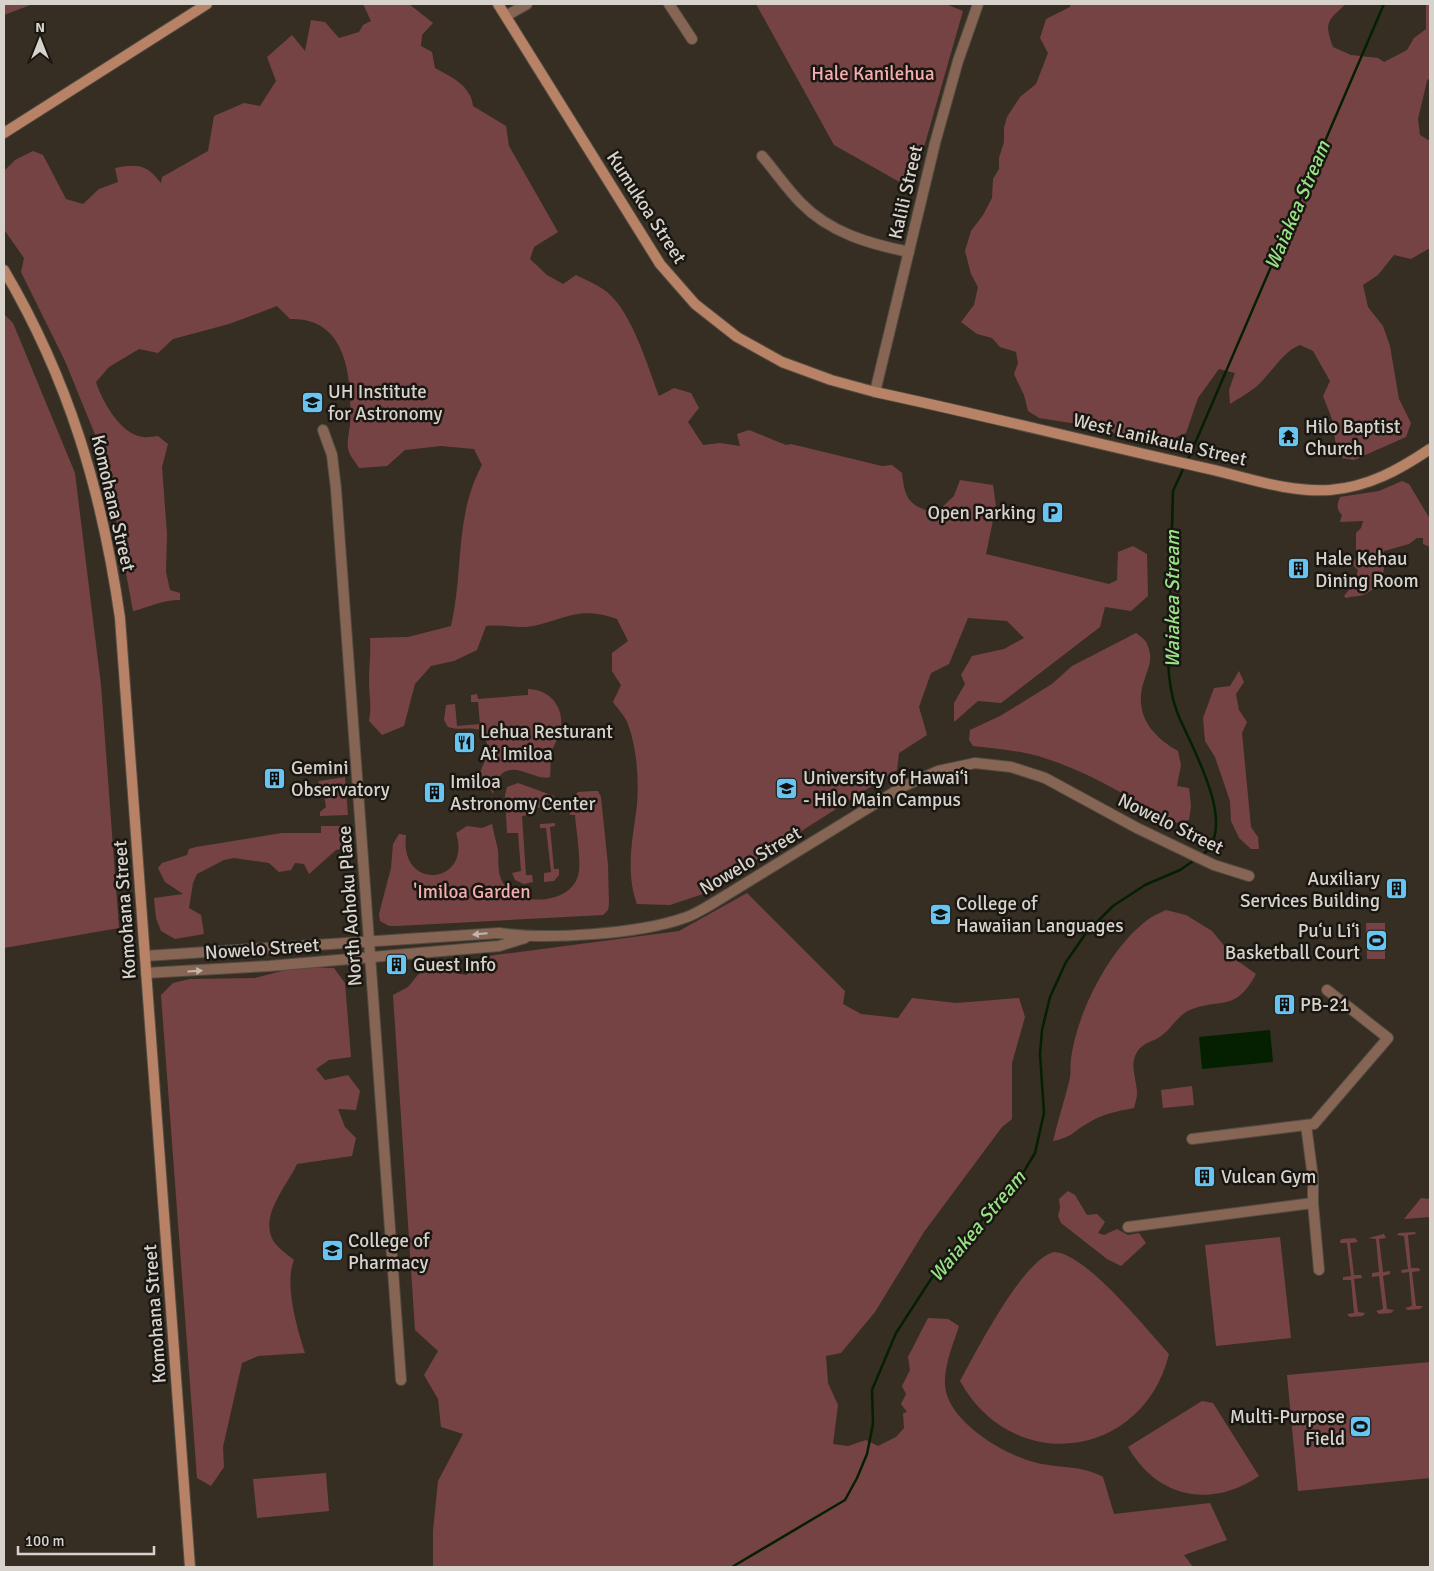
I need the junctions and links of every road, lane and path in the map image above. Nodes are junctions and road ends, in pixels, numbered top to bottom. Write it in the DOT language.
graph roads {
  1 [pos="207,4"];
  2 [pos="498,4"];
  3 [pos="527,4"];
  4 [pos="669,4"];
  5 [pos="978,4"];
  6 [pos="506,16"];
  7 [pos="692,39"];
  8 [pos="4,133"];
  9 [pos="762,156"];
  10 [pos="909,252"];
  11 [pos="4,270"];
  12 [pos="875,392"];
  13 [pos="323,430"];
  14 [pos="1430,449"];
  15 [pos="1249,876"];
  16 [pos="528,937"];
  17 [pos="368,943"];
  18 [pos="144,956"];
  19 [pos="370,957"];
  20 [pos="146,973"];
  21 [pos="1327,990"];
  22 [pos="1306,1125"];
  23 [pos="1192,1138"];
  24 [pos="1313,1203"];
  25 [pos="1128,1227"];
  26 [pos="1319,1270"];
  27 [pos="401,1380"];
  28 [pos="190,1567"];
  1 -- 8 [label="street"];
  2 -- 6 [label="street, Kumukoa Street"];
  3 -- 6 [label="street"];
  4 -- 7 [label="street"];
  5 -- 10 [label="street, Kalili Street"];
  6 -- 12 [label="street, Kumukoa Street"];
  9 -- 10 [label="street"];
  10 -- 12 [label="street, Kalili Street"];
  11 -- 18 [label="street, Komohana Street"];
  12 -- 14 [label="street, West Lanikaula Street"];
  13 -- 17 [label="street, North Aohoku Place"];
  15 -- 16 [label="street, Nowelo Street"];
  16 -- 17 [label="street, Nowelo Street, one-way"];
  16 -- 19 [label="street, Nowelo Street"];
  17 -- 18 [label="street, Nowelo Street"];
  17 -- 19 [label="street, North Aohoku Place"];
  18 -- 20 [label="street, Komohana Street"];
  20 -- 19 [label="street, Nowelo Street, one-way"];
  19 -- 27 [label="street, North Aohoku Place"];
  20 -- 28 [label="street, Komohana Street"];
  21 -- 22 [label="street"];
  22 -- 23 [label="street"];
  22 -- 24 [label="street"];
  24 -- 25 [label="street"];
  24 -- 26 [label="street"];
}
